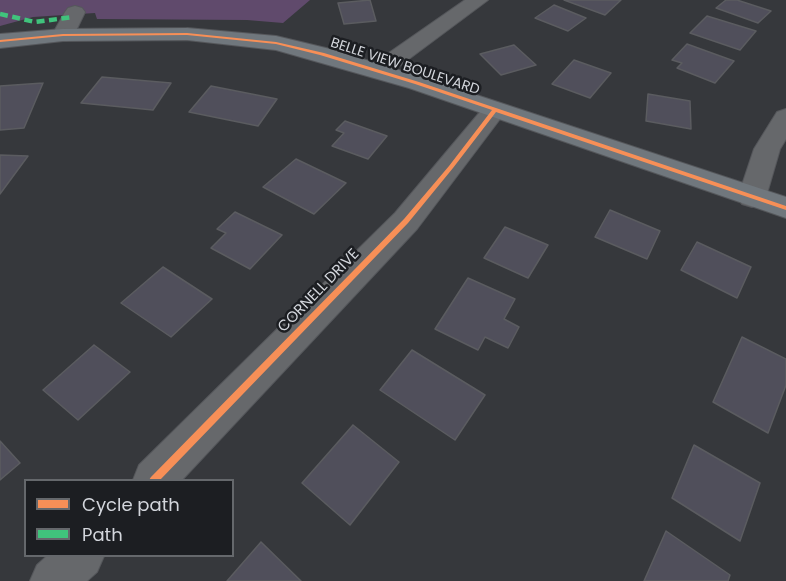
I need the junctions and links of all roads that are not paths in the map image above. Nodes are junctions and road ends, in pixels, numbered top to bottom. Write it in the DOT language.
graph roads {
  1 [pos="478,0"];
  2 [pos="75,12"];
  3 [pos="63,35"];
  4 [pos="0,41"];
  5 [pos="378,71"];
  6 [pos="494,111"];
  7 [pos="786,117"];
  8 [pos="752,197"];
  9 [pos="786,208"];
  10 [pos="155,479"];
  11 [pos="79,557"];
  12 [pos="53,581"];
  1 -- 5 [label="street"];
  2 -- 3 [label="street"];
  3 -- 4 [label="main road, BELLE VIEW BOULEVARD"];
  3 -- 5 [label="main road, BELLE VIEW BOULEVARD"];
  5 -- 6 [label="main road, BELLE VIEW BOULEVARD"];
  6 -- 8 [label="main road, BELLE VIEW BOULEVARD"];
  6 -- 10 [label="street, CORNELL DRIVE"];
  7 -- 8 [label="street"];
  8 -- 9 [label="main road, BELLE VIEW BOULEVARD"];
  11 -- 12 [label="street"];
}
